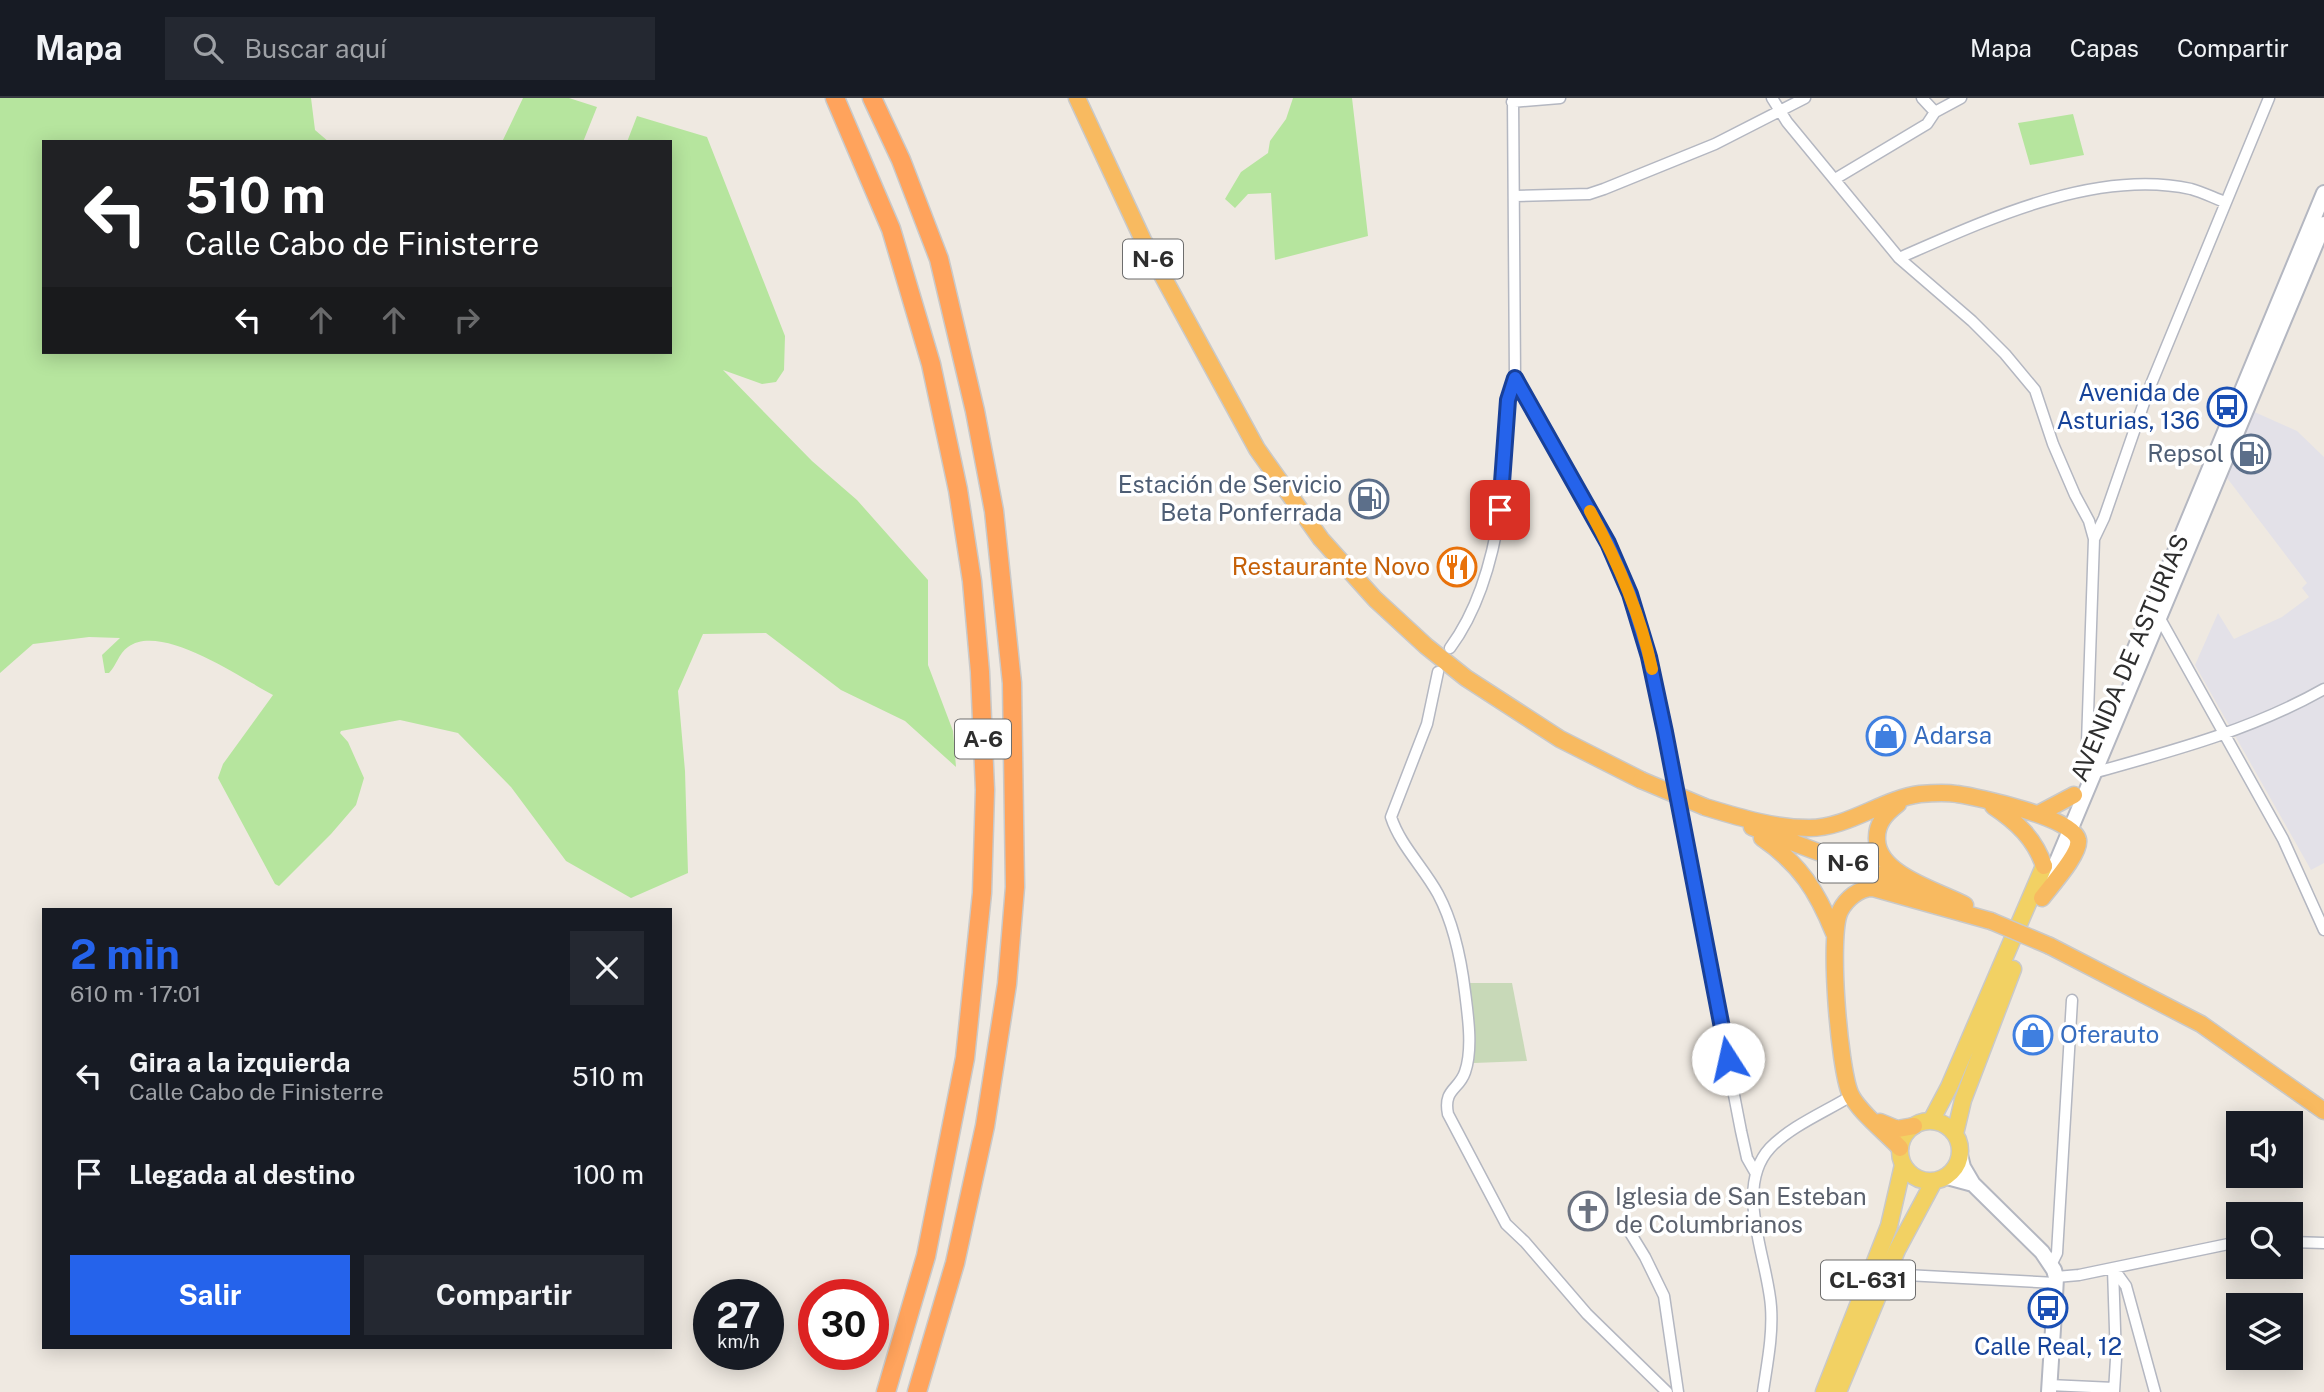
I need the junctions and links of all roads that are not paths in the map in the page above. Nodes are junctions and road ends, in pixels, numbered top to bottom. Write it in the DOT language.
graph roads {
  1 [pos="835,98"];
  2 [pos="872,98"];
  3 [pos="1077,98"];
  4 [pos="1560,98"];
  5 [pos="1772,98"];
  6 [pos="1805,98"];
  7 [pos="1922,98"];
  8 [pos="1961,98"];
  9 [pos="2269,98"];
  10 [pos="1512,100"];
  11 [pos="1779,111"];
  12 [pos="1935,112"];
  13 [pos="1835,179"];
  14 [pos="2324,193"];
  15 [pos="1515,196"];
  16 [pos="2225,202"];
  17 [pos="2324,224"];
  18 [pos="1899,258"];
  19 [pos="1515,378"];
  20 [pos="2094,539"];
  21 [pos="2159,617"];
  22 [pos="1450,648"];
  23 [pos="1438,672"];
  24 [pos="2324,689"];
  25 [pos="2225,734"];
  26 [pos="2092,752"];
  27 [pos="2093,773"];
  28 [pos="2074,795"];
  29 [pos="1907,797"];
  30 [pos="1986,801"];
  31 [pos="1704,807"];
  32 [pos="2040,813"];
  33 [pos="2062,825"];
  34 [pos="2036,846"];
  35 [pos="2044,866"];
  36 [pos="2042,898"];
  37 [pos="1992,920"];
  38 [pos="2324,930"];
  39 [pos="1834,933"];
  40 [pos="2072,1000"];
  41 [pos="1851,1096"];
  42 [pos="2324,1111"];
  43 [pos="1871,1118"];
  44 [pos="1931,1121"];
  45 [pos="1914,1126"];
  46 [pos="1955,1134"];
  47 [pos="1900,1148"];
  48 [pos="1960,1155"];
  49 [pos="1903,1165"];
  50 [pos="1755,1172"];
  51 [pos="1940,1179"];
  52 [pos="1973,1184"];
  53 [pos="1626,1226"];
  54 [pos="2303,1242"];
  55 [pos="2324,1243"];
  56 [pos="2226,1244"];
  57 [pos="2113,1268"];
  58 [pos="1887,1274"];
  59 [pos="2054,1275"];
  60 [pos="2049,1389"];
  61 [pos="2114,1390"];
  62 [pos="884,1392"];
  63 [pos="917,1392"];
  64 [pos="1667,1392"];
  65 [pos="1678,1392"];
  66 [pos="1763,1392"];
  67 [pos="1824,1392"];
  68 [pos="1838,1392"];
  69 [pos="2155,1392"];
  1 -- 62 [label="highway, A-6"];
  2 -- 63 [label="highway, A-6"];
  3 -- 31 [label="highway, N-6, bridge"];
  4 -- 10 [label="street"];
  5 -- 11 [label="street"];
  6 -- 11 [label="street"];
  7 -- 12 [label="street"];
  8 -- 12 [label="street"];
  9 -- 16 [label="street"];
  10 -- 15 [label="street"];
  11 -- 13 [label="street"];
  11 -- 15 [label="street"];
  12 -- 13 [label="street"];
  13 -- 18 [label="street"];
  14 -- 26 [label="main road, AVENIDA DE ASTURIAS"];
  15 -- 19 [label="street"];
  16 -- 18 [label="street"];
  16 -- 20 [label="street"];
  17 -- 21 [label="main road, AVENIDA DE ASTURIAS"];
  18 -- 20 [label="street"];
  19 -- 22 [label="street"];
  19 -- 50 [label="street"];
  20 -- 26 [label="street"];
  21 -- 25 [label="street"];
  21 -- 27 [label="main road, AVENIDA DE ASTURIAS"];
  23 -- 64 [label="street"];
  24 -- 25 [label="street"];
  25 -- 27 [label="street"];
  25 -- 38 [label="street"];
  26 -- 28 [label="main road, AVENIDA DE ASTURIAS"];
  27 -- 33 [label="main road, AVENIDA DE ASTURIAS"];
  28 -- 32 [label="highway"];
  28 -- 33 [label="main road, AVENIDA DE ASTURIAS"];
  29 -- 30 [label="highway"];
  29 -- 31 [label="highway"];
  29 -- 37 [label="highway"];
  30 -- 32 [label="highway"];
  30 -- 34 [label="highway"];
  31 -- 37 [label="highway, N-6"];
  31 -- 39 [label="highway"];
  32 -- 33 [label="highway"];
  33 -- 34 [label="highway"];
  33 -- 35 [label="main road, AVENIDA DE ASTURIAS"];
  33 -- 36 [label="highway"];
  34 -- 35 [label="highway"];
  35 -- 44 [label="main road, AVENIDA DE ASTURIAS"];
  36 -- 46 [label="main road"];
  37 -- 39 [label="highway"];
  37 -- 42 [label="highway, N-6, bridge"];
  39 -- 41 [label="highway"];
  40 -- 59 [label="street"];
  41 -- 43 [label="highway"];
  41 -- 50 [label="street"];
  43 -- 45 [label="highway"];
  43 -- 47 [label="highway"];
  44 -- 45 [label="main road"];
  44 -- 46 [label="main road"];
  45 -- 47 [label="main road"];
  46 -- 48 [label="main road"];
  47 -- 49 [label="main road, CL-631"];
  48 -- 51 [label="main road, CL-631"];
  48 -- 52 [label="main road"];
  49 -- 51 [label="main road"];
  49 -- 67 [label="main road, CL-631"];
  50 -- 66 [label="street"];
  51 -- 52 [label="main road"];
  51 -- 58 [label="main road, CL-631"];
  52 -- 59 [label="main road"];
  53 -- 65 [label="street"];
  54 -- 55 [label="street"];
  56 -- 57 [label="street"];
  57 -- 59 [label="street"];
  57 -- 61 [label="street"];
  57 -- 69 [label="street"];
  58 -- 59 [label="street"];
  58 -- 68 [label="main road, CL-631"];
  59 -- 60 [label="main road"];
  60 -- 61 [label="street"];
}
